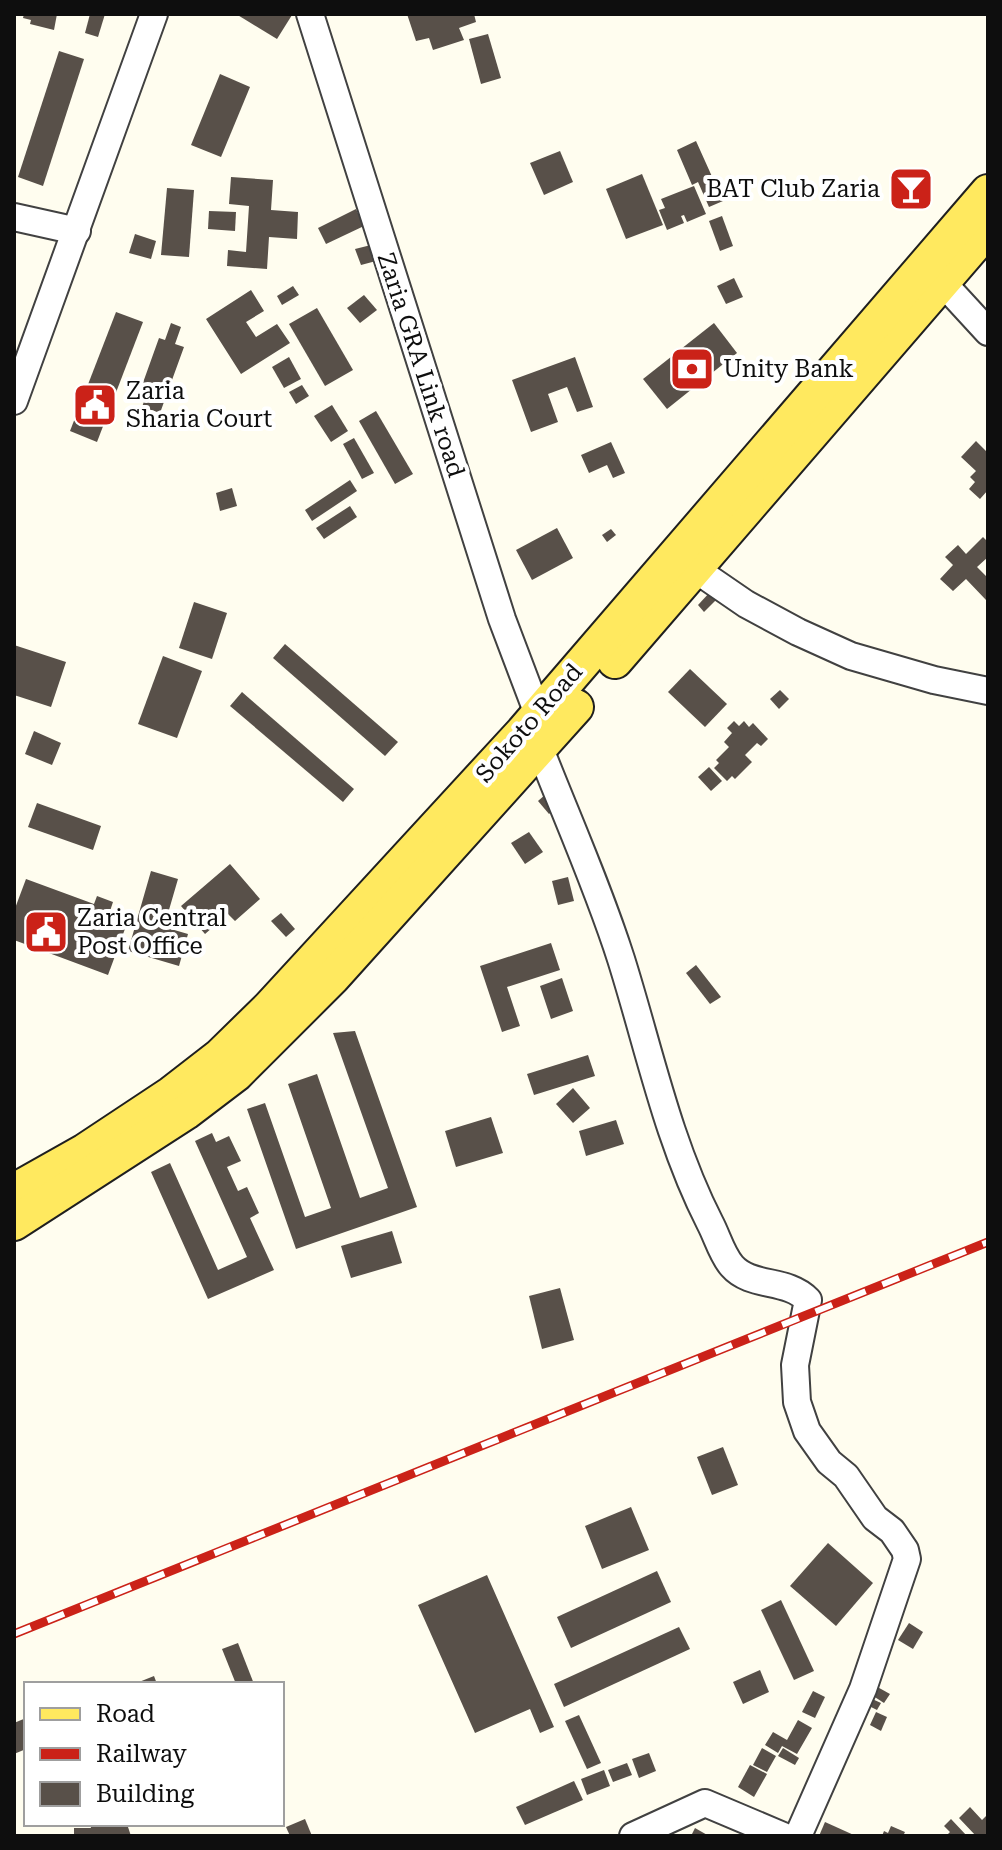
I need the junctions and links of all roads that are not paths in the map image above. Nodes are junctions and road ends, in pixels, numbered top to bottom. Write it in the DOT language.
graph roads {
  1 [pos="154,14"];
  2 [pos="310,14"];
  3 [pos="988,192"];
  4 [pos="14,217"];
  5 [pos="988,229"];
  6 [pos="77,231"];
  7 [pos="942,282"];
  8 [pos="988,332"];
  9 [pos="14,401"];
  10 [pos="695,569"];
  11 [pos="988,691"];
  12 [pos="538,714"];
  13 [pos="540,749"];
  14 [pos="14,1191"];
  15 [pos="14,1223"];
  16 [pos="642,1834"];
  17 [pos="783,1836"];
  18 [pos="798,1836"];
  1 -- 6 [label="street"];
  2 -- 12 [label="street, Zaria GRA Link road"];
  3 -- 12 [label="main road, Sokoto Road"];
  4 -- 6 [label="street"];
  5 -- 7 [label="main road, Sokoto Road"];
  6 -- 9 [label="street"];
  7 -- 8 [label="street"];
  7 -- 10 [label="main road, Sokoto Road"];
  10 -- 11 [label="street"];
  10 -- 13 [label="main road, Sokoto Road"];
  12 -- 14 [label="main road, Sokoto Road"];
  13 -- 15 [label="main road, Sokoto Road"];
  13 -- 18 [label="street"];
  16 -- 17 [label="street"];
}
